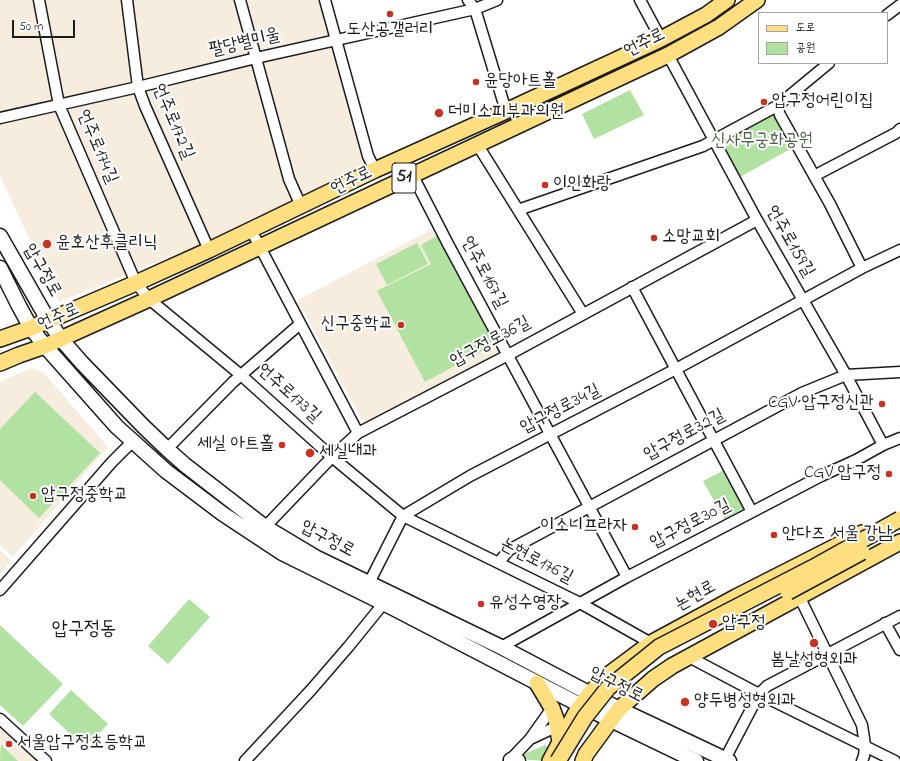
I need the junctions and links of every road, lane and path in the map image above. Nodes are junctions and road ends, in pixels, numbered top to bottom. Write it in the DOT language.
graph roads {
  1 [pos="39,0"];
  2 [pos="127,0"];
  3 [pos="240,0"];
  4 [pos="325,0"];
  5 [pos="468,0"];
  6 [pos="496,0"];
  7 [pos="640,0"];
  8 [pos="727,0"];
  9 [pos="757,0"];
  10 [pos="900,5"];
  11 [pos="475,9"];
  12 [pos="888,14"];
  13 [pos="661,39"];
  14 [pos="336,40"];
  15 [pos="668,55"];
  16 [pos="256,58"];
  17 [pos="828,64"];
  18 [pos="138,87"];
  19 [pos="59,105"];
  20 [pos="777,106"];
  21 [pos="506,112"];
  22 [pos="0,118"];
  23 [pos="900,129"];
  24 [pos="713,139"];
  25 [pos="477,144"];
  26 [pos="375,170"];
  27 [pos="412,174"];
  28 [pos="814,176"];
  29 [pos="301,206"];
  30 [pos="518,210"];
  31 [pos="756,220"];
  32 [pos="251,230"];
  33 [pos="0,236"];
  34 [pos="260,247"];
  35 [pos="209,250"];
  36 [pos="900,250"];
  37 [pos="0,268"];
  38 [pos="862,268"];
  39 [pos="136,283"];
  40 [pos="632,288"];
  41 [pos="149,299"];
  42 [pos="803,300"];
  43 [pos="583,314"];
  44 [pos="48,320"];
  45 [pos="300,324"];
  46 [pos="31,328"];
  47 [pos="0,339"];
  48 [pos="61,339"];
  49 [pos="45,346"];
  50 [pos="508,354"];
  51 [pos="0,363"];
  52 [pos="676,369"];
  53 [pos="900,372"];
  54 [pos="846,375"];
  55 [pos="242,376"];
  56 [pos="358,432"];
  57 [pos="551,434"];
  58 [pos="900,438"];
  59 [pos="714,440"];
  60 [pos="133,441"];
  61 [pos="883,444"];
  62 [pos="167,449"];
  63 [pos="332,457"];
  64 [pos="590,507"];
  65 [pos="752,512"];
  66 [pos="900,513"];
  67 [pos="403,516"];
  68 [pos="900,519"];
  69 [pos="265,527"];
  70 [pos="900,530"];
  71 [pos="900,542"];
  72 [pos="499,562"];
  73 [pos="627,577"];
  74 [pos="369,583"];
  75 [pos="0,590"];
  76 [pos="799,596"];
  77 [pos="580,603"];
  78 [pos="383,604"];
  79 [pos="900,616"];
  80 [pos="885,623"];
  81 [pos="678,628"];
  82 [pos="654,641"];
  83 [pos="501,647"];
  84 [pos="900,650"];
  85 [pos="828,654"];
  86 [pos="692,655"];
  87 [pos="672,666"];
  88 [pos="537,683"];
  89 [pos="759,694"];
  90 [pos="585,699"];
  91 [pos="552,708"];
  92 [pos="615,714"];
  93 [pos="0,719"];
  94 [pos="558,726"];
  95 [pos="530,739"];
  96 [pos="560,742"];
  97 [pos="864,745"];
  98 [pos="727,760"];
  99 [pos="46,761"];
  100 [pos="245,761"];
  101 [pos="513,761"];
  102 [pos="550,761"];
  103 [pos="558,761"];
  104 [pos="569,761"];
  105 [pos="583,761"];
  106 [pos="696,761"];
  107 [pos="862,761"];
  108 [pos="895,761"];
  1 -- 19 [label="street, 언주로174길"];
  2 -- 18 [label="street, 언주로172길"];
  3 -- 16 [label="street"];
  4 -- 14 [label="street"];
  5 -- 11 [label="street"];
  6 -- 11 [label="street, 팔당별미울"];
  7 -- 13 [label="street"];
  8 -- 13 [label="main road, 언주로 / 51"];
  9 -- 15 [label="main road, 언주로 / 51"];
  10 -- 12 [label="street"];
  11 -- 14 [label="street, 팔당별미울"];
  11 -- 21 [label="street"];
  13 -- 21 [label="main road, 언주로 / 51"];
  14 -- 16 [label="street, 팔당별미울"];
  14 -- 26 [label="street"];
  15 -- 24 [label="street, 언주로159길"];
  15 -- 25 [label="main road, 언주로 / 51"];
  16 -- 18 [label="street, 팔당별미울"];
  16 -- 29 [label="street"];
  17 -- 20 [label="street"];
  18 -- 19 [label="street, 팔당별미울"];
  18 -- 35 [label="street, 언주로172길"];
  19 -- 22 [label="street, 팔당별미울"];
  19 -- 39 [label="street, 언주로174길"];
  20 -- 24 [label="street"];
  20 -- 28 [label="street"];
  21 -- 26 [label="main road, 언주로 / 51"];
  23 -- 28 [label="street"];
  24 -- 30 [label="street"];
  24 -- 31 [label="street, 언주로159길"];
  25 -- 27 [label="main road, 언주로 / 51"];
  25 -- 30 [label="street"];
  26 -- 29 [label="main road, 언주로 / 51"];
  27 -- 34 [label="main road, 언주로 / 51"];
  27 -- 50 [label="street, 언주로167길"];
  28 -- 38 [label="street"];
  29 -- 32 [label="main road, 언주로 / 51"];
  30 -- 43 [label="street"];
  31 -- 40 [label="street, 압구정로36길"];
  31 -- 42 [label="street, 언주로159길"];
  32 -- 34 [label="street"];
  32 -- 35 [label="main road, 언주로 / 51"];
  33 -- 44 [label="main road, 압구정로"];
  34 -- 41 [label="main road, 언주로 / 51"];
  34 -- 45 [label="street"];
  35 -- 39 [label="main road, 언주로 / 51"];
  36 -- 38 [label="street, 압구정로34길"];
  37 -- 46 [label="main road, 압구정로"];
  38 -- 42 [label="street, 압구정로34길"];
  39 -- 41 [label="street, 언주로174길"];
  39 -- 44 [label="main road, 언주로 / 51"];
  40 -- 43 [label="street, 압구정로36길"];
  40 -- 52 [label="street"];
  41 -- 48 [label="main road, 언주로 / 51"];
  41 -- 55 [label="street, 언주로173길"];
  42 -- 52 [label="street, 압구정로34길"];
  42 -- 54 [label="street, 언주로159길"];
  43 -- 50 [label="street, 압구정로36길"];
  44 -- 46 [label="main road, 언주로 / 51"];
  44 -- 48 [label="main road, 압구정로"];
  45 -- 55 [label="street"];
  45 -- 56 [label="street"];
  46 -- 47 [label="main road, 언주로 / 51"];
  46 -- 49 [label="main road, 압구정로"];
  48 -- 49 [label="main road, 언주로 / 51"];
  48 -- 62 [label="main road, 압구정로"];
  49 -- 51 [label="main road, 언주로 / 51"];
  49 -- 60 [label="main road, 압구정로"];
  50 -- 56 [label="street, 압구정로36길"];
  50 -- 57 [label="street, 언주로167길"];
  52 -- 57 [label="street, 압구정로34길"];
  52 -- 59 [label="street"];
  53 -- 54 [label="street, 압구정로32길"];
  54 -- 59 [label="street, 압구정로32길"];
  54 -- 61 [label="street, 언주로159길"];
  55 -- 62 [label="street"];
  55 -- 63 [label="street, 언주로173길"];
  56 -- 63 [label="street, 압구정로36길"];
  57 -- 64 [label="street, 언주로167길"];
  57 -- 67 [label="street, 압구정로34길"];
  58 -- 61 [label="street, 압구정로30길"];
  59 -- 64 [label="street, 압구정로32길"];
  59 -- 65 [label="street"];
  60 -- 75 [label="street"];
  60 -- 78 [label="main road, 압구정로"];
  61 -- 65 [label="street, 압구정로30길"];
  62 -- 69 [label="main road, 압구정로"];
  63 -- 67 [label="street, 언주로173길"];
  63 -- 69 [label="street, 압구정로36길"];
  64 -- 72 [label="street, 압구정로32길"];
  64 -- 73 [label="street, 언주로167길"];
  65 -- 73 [label="street, 압구정로30길"];
  66 -- 81 [label="main road, 논현로"];
  67 -- 72 [label="street, 논현로176길"];
  67 -- 74 [label="street"];
  68 -- 103 [label="main road, 논현로, bridge"];
  69 -- 74 [label="main road, 압구정로"];
  70 -- 104 [label="main road, 논현로, bridge"];
  71 -- 76 [label="main road"];
  72 -- 77 [label="street, 논현로176길"];
  73 -- 77 [label="street, 압구정로30길"];
  74 -- 83 [label="main road, 압구정로"];
  76 -- 85 [label="street"];
  76 -- 86 [label="main road"];
  77 -- 82 [label="street, 논현로176길"];
  77 -- 83 [label="street, 압구정로30길"];
  78 -- 88 [label="main road, 압구정로"];
  78 -- 100 [label="street"];
  79 -- 80 [label="street"];
  80 -- 84 [label="street"];
  80 -- 85 [label="street"];
  81 -- 82 [label="main road, 논현로"];
  81 -- 86 [label="main road"];
  82 -- 87 [label="main road"];
  82 -- 90 [label="main road, 논현로"];
  83 -- 90 [label="main road, 압구정로"];
  85 -- 89 [label="street"];
  85 -- 97 [label="street"];
  86 -- 87 [label="main road"];
  86 -- 89 [label="street"];
  87 -- 92 [label="main road"];
  88 -- 90 [label="main road, 압구정로"];
  88 -- 91 [label="main road"];
  89 -- 97 [label="street"];
  89 -- 98 [label="street"];
  90 -- 92 [label="main road, 압구정로"];
  90 -- 96 [label="main road, 논현로"];
  91 -- 94 [label="main road"];
  91 -- 95 [label="street"];
  92 -- 98 [label="main road, 압구정로"];
  92 -- 105 [label="main road"];
  92 -- 106 [label="main road, 압구정로"];
  93 -- 99 [label="street"];
  94 -- 95 [label="street"];
  94 -- 96 [label="main road"];
  95 -- 101 [label="street"];
  96 -- 102 [label="main road, 논현로"];
  97 -- 107 [label="street"];
  97 -- 108 [label="street"];
}
